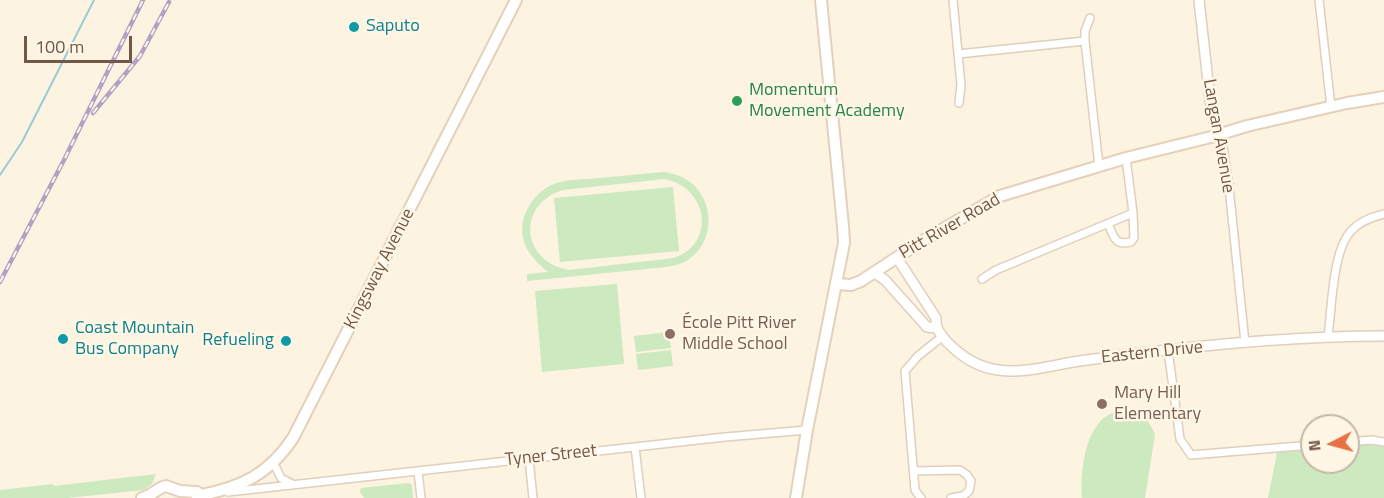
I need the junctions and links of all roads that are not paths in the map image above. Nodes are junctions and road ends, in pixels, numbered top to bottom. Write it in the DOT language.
graph roads {
  1 [pos="516,0"];
  2 [pos="821,0"];
  3 [pos="953,0"];
  4 [pos="1199,0"];
  5 [pos="1319,0"];
  6 [pos="1090,18"];
  7 [pos="1085,41"];
  8 [pos="958,54"];
  9 [pos="1384,97"];
  10 [pos="959,103"];
  11 [pos="1331,107"];
  12 [pos="1220,134"];
  13 [pos="1126,158"];
  14 [pos="1099,166"];
  15 [pos="1133,213"];
  16 [pos="1384,214"];
  17 [pos="1108,224"];
  18 [pos="897,258"];
  19 [pos="875,273"];
  20 [pos="982,279"];
  21 [pos="837,284"];
  22 [pos="940,332"];
  23 [pos="1328,336"];
  24 [pos="1384,336"];
  25 [pos="1245,343"];
  26 [pos="1168,350"];
  27 [pos="807,430"];
  28 [pos="1360,441"];
  29 [pos="1384,442"];
  30 [pos="1300,446"];
  31 [pos="635,447"];
  32 [pos="529,458"];
  33 [pos="273,462"];
  34 [pos="418,471"];
  35 [pos="914,471"];
  36 [pos="295,485"];
  37 [pos="177,494"];
  38 [pos="155,495"];
  39 [pos="199,496"];
  40 [pos="142,498"];
  41 [pos="421,498"];
  42 [pos="533,498"];
  43 [pos="640,498"];
  44 [pos="796,498"];
  45 [pos="921,498"];
  46 [pos="951,498"];
  1 -- 33 [label="main road, Kingsway Avenue"];
  2 -- 21 [label="main road"];
  3 -- 8 [label="street"];
  4 -- 12 [label="street, Langan Avenue"];
  5 -- 11 [label="street"];
  6 -- 7 [label="street"];
  7 -- 8 [label="street"];
  7 -- 14 [label="street"];
  8 -- 10 [label="street"];
  9 -- 11 [label="main road, Pitt River Road"];
  11 -- 12 [label="main road, Pitt River Road"];
  12 -- 13 [label="main road, Pitt River Road"];
  12 -- 25 [label="street, Langan Avenue"];
  13 -- 14 [label="main road, Pitt River Road"];
  13 -- 15 [label="street"];
  14 -- 18 [label="main road, Pitt River Road"];
  15 -- 17 [label="street"];
  15 -- 17 [label="street"];
  16 -- 23 [label="street"];
  17 -- 20 [label="street"];
  18 -- 19 [label="main road, Pitt River Road"];
  18 -- 22 [label="street, Eastern Drive"];
  19 -- 21 [label="main road, Pitt River Road"];
  19 -- 22 [label="street, Eastern Drive"];
  21 -- 27 [label="main road"];
  22 -- 26 [label="street, Eastern Drive"];
  22 -- 35 [label="street"];
  23 -- 24 [label="street, Eastern Drive"];
  23 -- 25 [label="street, Eastern Drive"];
  25 -- 26 [label="street, Eastern Drive"];
  26 -- 30 [label="street"];
  27 -- 31 [label="street, Tyner Street"];
  27 -- 44 [label="main road"];
  28 -- 29 [label="street"];
  31 -- 32 [label="street, Tyner Street"];
  31 -- 43 [label="street"];
  32 -- 34 [label="street, Tyner Street"];
  32 -- 42 [label="street"];
  33 -- 36 [label="street"];
  33 -- 39 [label="main road, Kingsway Avenue"];
  34 -- 36 [label="street, Tyner Street"];
  34 -- 41 [label="street"];
  35 -- 45 [label="street"];
  35 -- 46 [label="street"];
  36 -- 39 [label="street, Tyner Street"];
  37 -- 38 [label="main road, Kingsway Avenue"];
  37 -- 39 [label="main road, Kingsway Avenue"];
  38 -- 40 [label="main road, Kingsway Avenue"];
}
